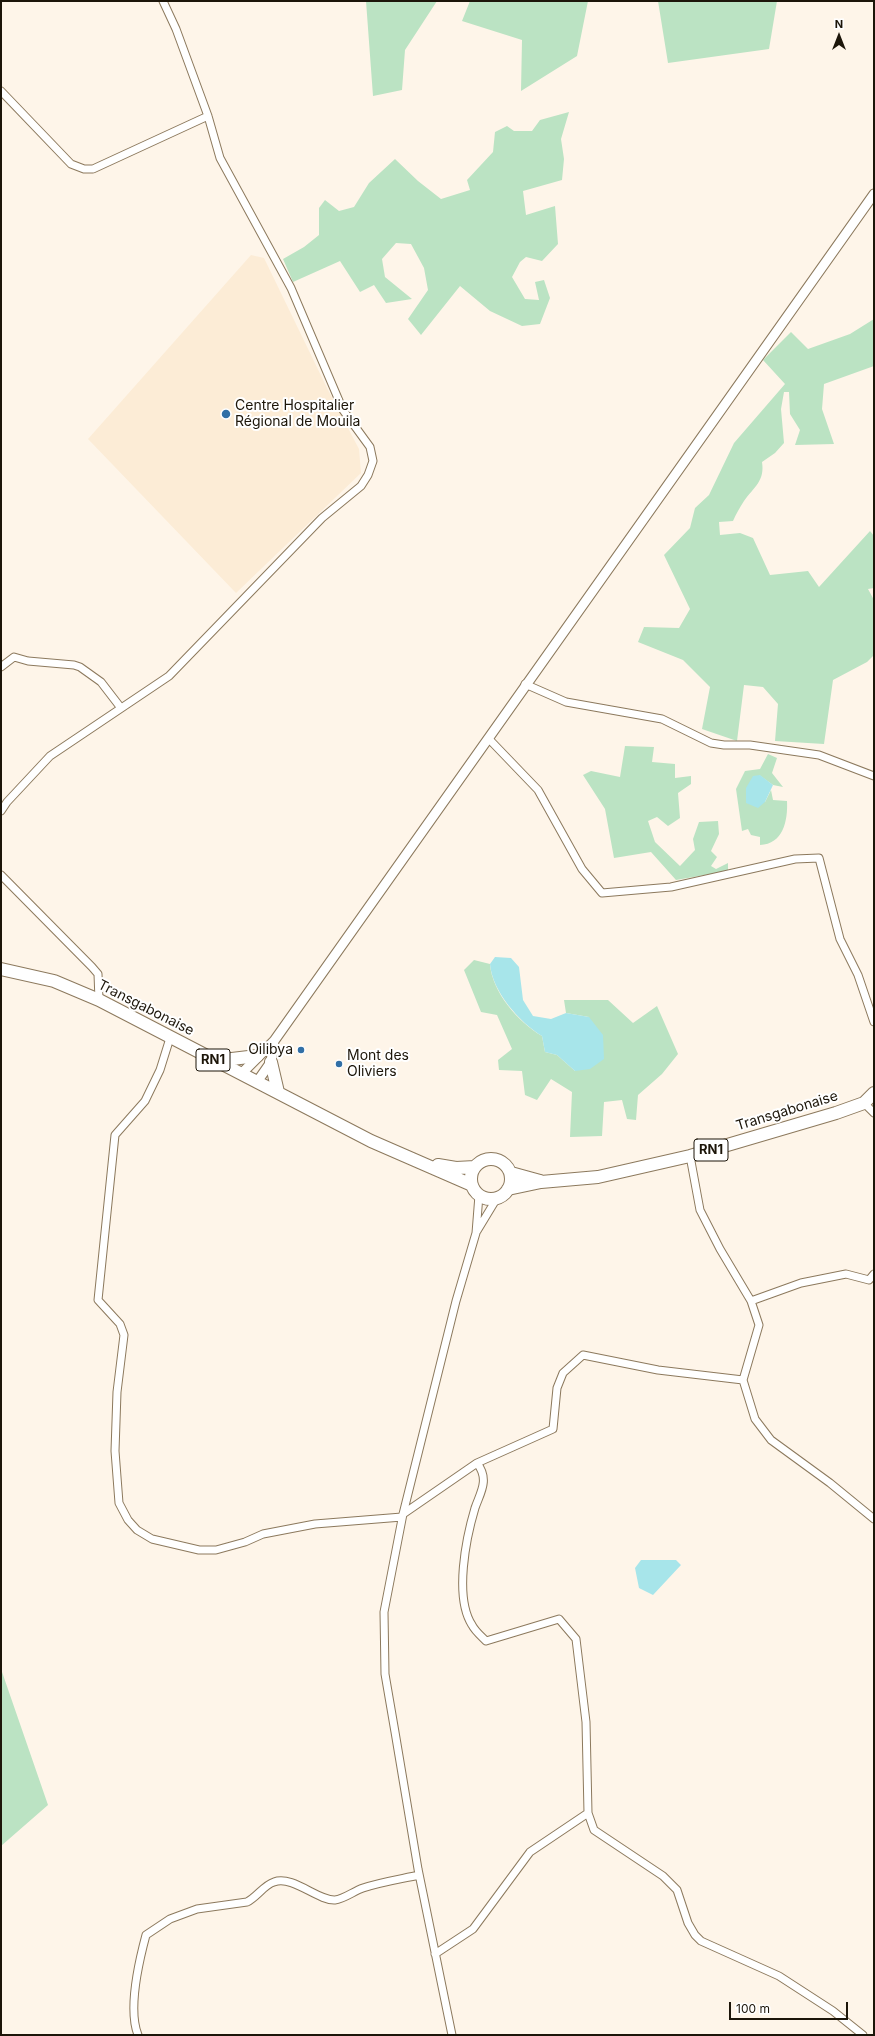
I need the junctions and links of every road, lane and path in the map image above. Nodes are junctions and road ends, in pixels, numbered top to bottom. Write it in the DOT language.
graph roads {
  1 [pos="163,1"];
  2 [pos="1,91"];
  3 [pos="208,116"];
  4 [pos="874,197"];
  5 [pos="1,668"];
  6 [pos="525,684"];
  7 [pos="121,708"];
  8 [pos="489,739"];
  9 [pos="874,776"];
  10 [pos="1,811"];
  11 [pos="1,875"];
  12 [pos="1,969"];
  13 [pos="99,1000"];
  14 [pos="874,1022"];
  15 [pos="170,1038"];
  16 [pos="274,1041"];
  17 [pos="257,1056"];
  18 [pos="215,1061"];
  19 [pos="271,1062"];
  20 [pos="242,1074"];
  21 [pos="257,1082"];
  22 [pos="278,1092"];
  23 [pos="874,1094"];
  24 [pos="864,1103"];
  25 [pos="874,1113"];
  26 [pos="690,1156"];
  27 [pos="422,1162"];
  28 [pos="475,1167"];
  29 [pos="511,1173"];
  30 [pos="541,1182"];
  31 [pos="476,1190"];
  32 [pos="508,1190"];
  33 [pos="497,1198"];
  34 [pos="476,1233"];
  35 [pos="874,1274"];
  36 [pos="751,1302"];
  37 [pos="743,1380"];
  38 [pos="477,1463"];
  39 [pos="403,1515"];
  40 [pos="874,1519"];
  41 [pos="588,1813"];
  42 [pos="420,1875"];
  43 [pos="435,1954"];
  44 [pos="138,2035"];
  45 [pos="452,2035"];
  46 [pos="863,2035"];
  1 -- 3 [label="street"];
  2 -- 3 [label="street"];
  3 -- 7 [label="street"];
  4 -- 6 [label="street"];
  5 -- 7 [label="street"];
  6 -- 8 [label="street"];
  6 -- 9 [label="street"];
  7 -- 10 [label="street"];
  8 -- 14 [label="street"];
  8 -- 16 [label="street"];
  11 -- 13 [label="street"];
  12 -- 13 [label="highway, Transgabonaise / RN1"];
  13 -- 15 [label="highway, Transgabonaise / RN1"];
  15 -- 18 [label="highway, Transgabonaise / RN1"];
  15 -- 39 [label="street"];
  16 -- 17 [label="street"];
  16 -- 19 [label="street"];
  17 -- 18 [label="highway"];
  17 -- 20 [label="street"];
  18 -- 20 [label="highway, Transgabonaise / RN1"];
  19 -- 21 [label="street"];
  19 -- 22 [label="highway"];
  20 -- 21 [label="highway, Transgabonaise / RN1"];
  21 -- 22 [label="highway, Transgabonaise / RN1"];
  22 -- 27 [label="highway, Transgabonaise / RN1"];
  23 -- 24 [label="highway, Transgabonaise / RN1"];
  24 -- 25 [label="street"];
  24 -- 26 [label="highway, Transgabonaise / RN1"];
  26 -- 30 [label="highway, Transgabonaise / RN1"];
  26 -- 36 [label="street"];
  27 -- 28 [label="highway, Transgabonaise / RN1"];
  27 -- 31 [label="highway, Transgabonaise / RN1"];
  28 -- 29 [label="highway"];
  28 -- 31 [label="highway"];
  29 -- 30 [label="highway, Transgabonaise / RN1"];
  29 -- 32 [label="highway"];
  30 -- 32 [label="highway, Transgabonaise / RN1"];
  31 -- 33 [label="highway"];
  31 -- 34 [label="street"];
  32 -- 33 [label="highway"];
  33 -- 34 [label="street"];
  34 -- 39 [label="street"];
  35 -- 36 [label="street"];
  36 -- 37 [label="street"];
  37 -- 38 [label="street"];
  37 -- 40 [label="street"];
  38 -- 39 [label="street"];
  38 -- 41 [label="street"];
  39 -- 42 [label="street"];
  41 -- 43 [label="street"];
  41 -- 46 [label="street"];
  42 -- 43 [label="street"];
  42 -- 44 [label="street"];
  43 -- 45 [label="street"];
}
